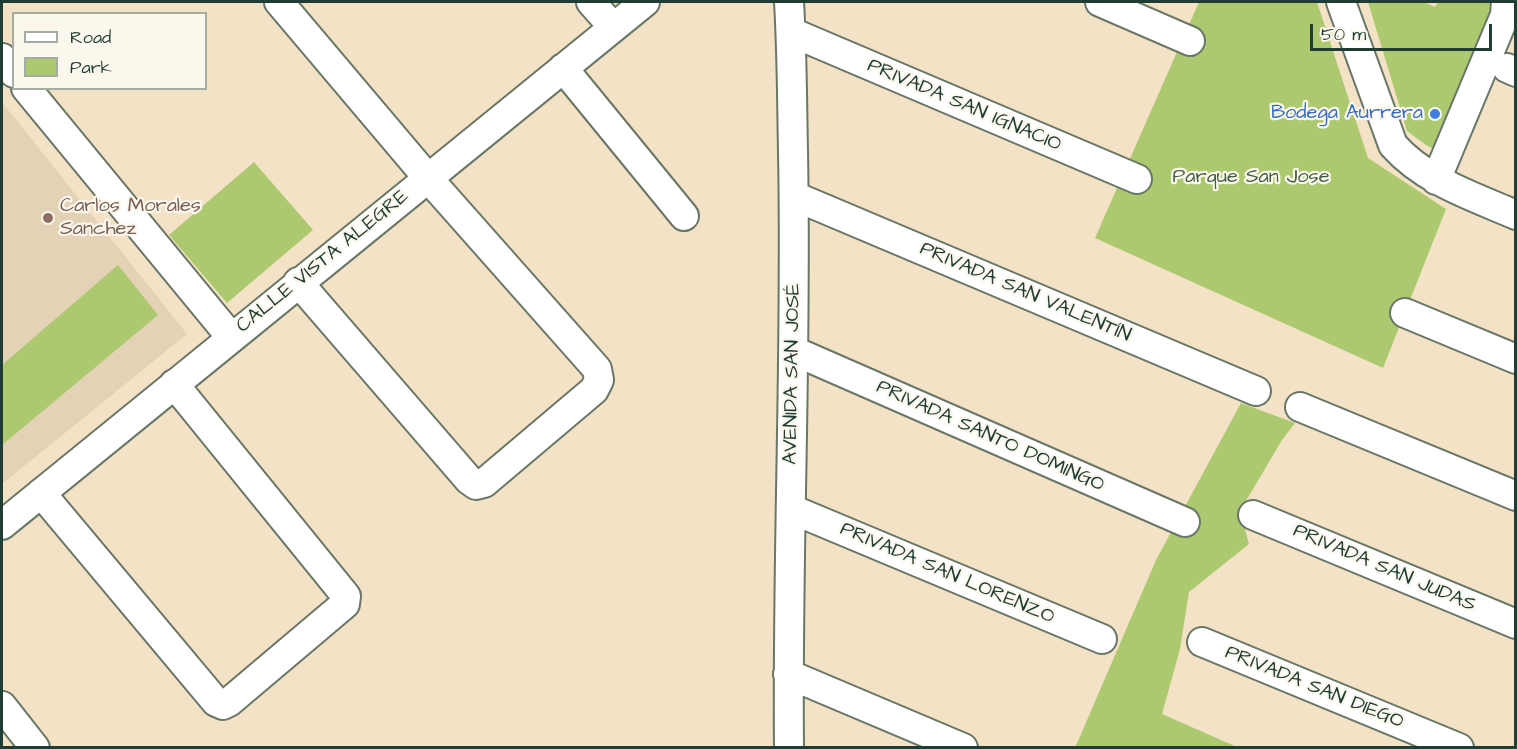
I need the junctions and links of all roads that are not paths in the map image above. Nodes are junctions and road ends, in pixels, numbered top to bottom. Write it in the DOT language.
graph roads {
  1 [pos="279,2"];
  2 [pos="591,2"];
  3 [pos="645,2"];
  4 [pos="789,2"];
  5 [pos="1100,2"];
  6 [pos="1341,2"];
  7 [pos="1506,2"];
  8 [pos="615,17"];
  9 [pos="791,32"];
  10 [pos="1190,41"];
  11 [pos="2,58"];
  12 [pos="563,68"];
  13 [pos="12,70"];
  14 [pos="28,90"];
  15 [pos="427,177"];
  16 [pos="1137,179"];
  17 [pos="1436,180"];
  18 [pos="794,196"];
  19 [pos="1515,215"];
  20 [pos="684,216"];
  21 [pos="298,282"];
  22 [pos="1405,313"];
  23 [pos="231,337"];
  24 [pos="794,351"];
  25 [pos="1515,359"];
  26 [pos="174,384"];
  27 [pos="1256,391"];
  28 [pos="1300,407"];
  29 [pos="41,493"];
  30 [pos="1515,496"];
  31 [pos="791,509"];
  32 [pos="1253,515"];
  33 [pos="1185,522"];
  34 [pos="2,525"];
  35 [pos="1515,624"];
  36 [pos="1102,639"];
  37 [pos="1202,642"];
  38 [pos="788,674"];
  39 [pos="2,706"];
  40 [pos="35,747"];
  41 [pos="789,747"];
  42 [pos="963,747"];
  43 [pos="1459,747"];
  1 -- 15 [label="street"];
  2 -- 8 [label="street"];
  3 -- 8 [label="street, CALLE VISTA ALEGRE"];
  4 -- 9 [label="street, AVENIDA SAN JOSÉ"];
  5 -- 10 [label="street"];
  6 -- 17 [label="street"];
  7 -- 17 [label="street"];
  8 -- 12 [label="street, CALLE VISTA ALEGRE"];
  9 -- 16 [label="street, PRIVADA SAN IGNACIO"];
  9 -- 18 [label="street, AVENIDA SAN JOSÉ"];
  11 -- 13 [label="street"];
  12 -- 15 [label="street, CALLE VISTA ALEGRE"];
  12 -- 20 [label="street"];
  14 -- 23 [label="street"];
  15 -- 21 [label="street, CALLE VISTA ALEGRE"];
  15 -- 21 [label="street"];
  17 -- 19 [label="street"];
  18 -- 24 [label="street, AVENIDA SAN JOSÉ"];
  18 -- 27 [label="street, PRIVADA SAN VALENTÍN"];
  21 -- 23 [label="street, CALLE VISTA ALEGRE"];
  22 -- 25 [label="street"];
  23 -- 26 [label="street, CALLE VISTA ALEGRE"];
  24 -- 31 [label="street, AVENIDA SAN JOSÉ"];
  24 -- 33 [label="street, PRIVADA SANTO DOMINGO"];
  26 -- 29 [label="street, CALLE VISTA ALEGRE"];
  26 -- 29 [label="street"];
  28 -- 30 [label="street"];
  29 -- 34 [label="street, CALLE VISTA ALEGRE"];
  31 -- 36 [label="street, PRIVADA SAN LORENZO"];
  31 -- 38 [label="street, AVENIDA SAN JOSÉ"];
  32 -- 35 [label="street, PRIVADA SAN JUDAS"];
  37 -- 43 [label="street, PRIVADA SAN DIEGO"];
  38 -- 41 [label="street, AVENIDA SAN JOSÉ"];
  38 -- 42 [label="street"];
  39 -- 40 [label="street"];
}
